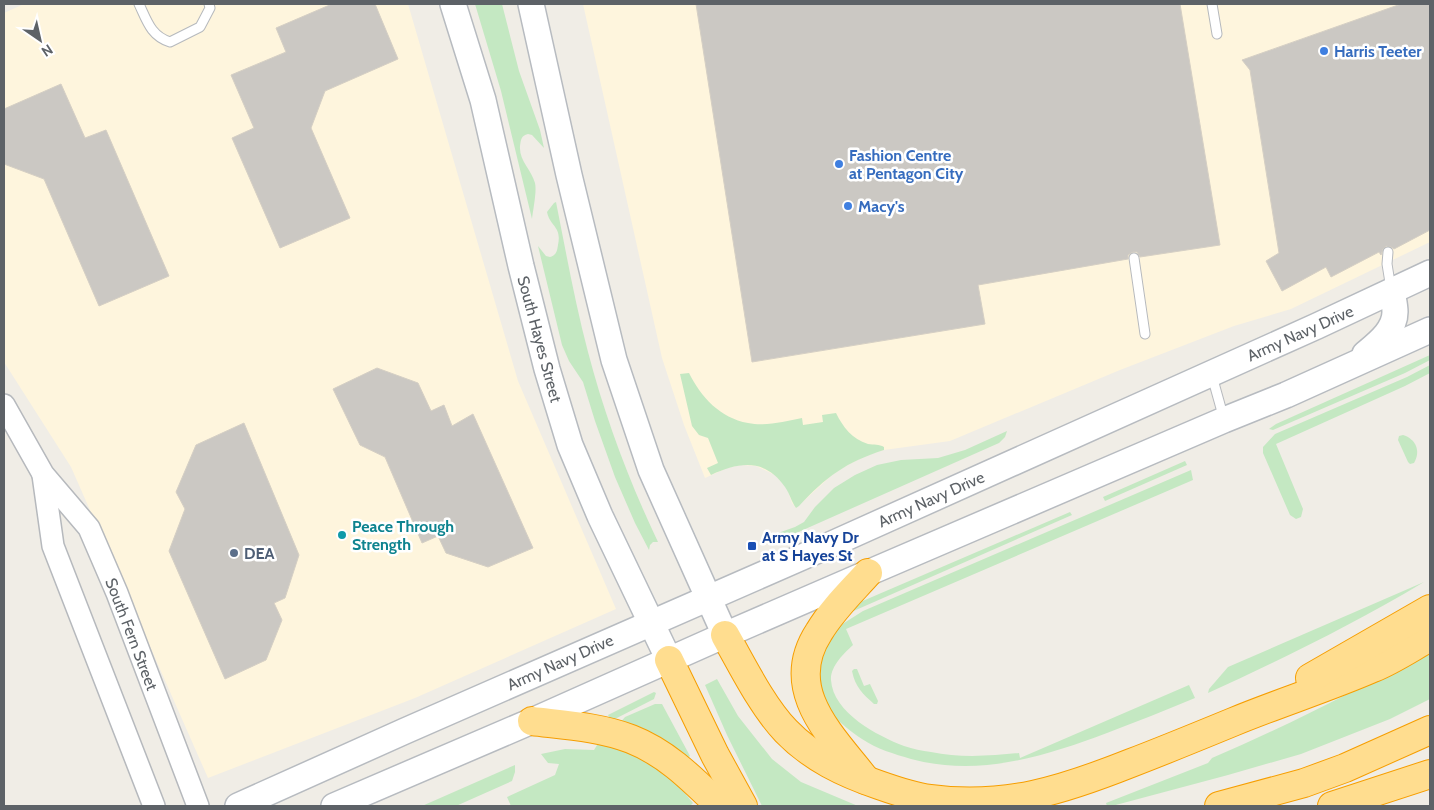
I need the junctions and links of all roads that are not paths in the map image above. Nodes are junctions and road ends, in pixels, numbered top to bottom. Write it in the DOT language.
graph roads {
  1 [pos="139,4"];
  2 [pos="209,4"];
  3 [pos="453,4"];
  4 [pos="531,4"];
  5 [pos="1212,4"];
  6 [pos="1217,34"];
  7 [pos="1388,252"];
  8 [pos="1134,258"];
  9 [pos="1430,273"];
  10 [pos="1392,291"];
  11 [pos="1430,330"];
  12 [pos="1145,334"];
  13 [pos="1343,370"];
  14 [pos="1211,373"];
  15 [pos="4,405"];
  16 [pos="1224,420"];
  17 [pos="43,474"];
  18 [pos="868,573"];
  19 [pos="708,599"];
  20 [pos="1430,609"];
  21 [pos="651,622"];
  22 [pos="725,635"];
  23 [pos="1430,637"];
  24 [pos="669,660"];
  25 [pos="532,721"];
  26 [pos="1235,721"];
  27 [pos="1430,730"];
  28 [pos="1430,774"];
  29 [pos="867,781"];
  30 [pos="154,806"];
  31 [pos="198,806"];
  32 [pos="238,806"];
  33 [pos="334,806"];
  34 [pos="720,806"];
  35 [pos="743,806"];
  36 [pos="1219,806"];
  37 [pos="1332,806"];
  1 -- 2 [label="lane"];
  3 -- 21 [label="main road, South Hayes Street"];
  4 -- 19 [label="main road"];
  5 -- 6 [label="lane"];
  7 -- 10 [label="lane"];
  8 -- 12 [label="lane"];
  9 -- 10 [label="main road, Army Navy Drive"];
  10 -- 13 [label="main road"];
  10 -- 14 [label="main road, Army Navy Drive"];
  11 -- 13 [label="main road"];
  13 -- 16 [label="main road"];
  14 -- 16 [label="lane"];
  14 -- 19 [label="main road, Army Navy Drive"];
  15 -- 17 [label="street, South Fern Street"];
  16 -- 18 [label="main road"];
  17 -- 30 [label="street, South Fern Street"];
  17 -- 31 [label="street, South Fern Street"];
  18 -- 22 [label="main road"];
  18 -- 29 [label="highway"];
  19 -- 21 [label="main road, Army Navy Drive"];
  19 -- 22 [label="main road"];
  20 -- 26 [label="highway"];
  21 -- 24 [label="main road, South Hayes Street"];
  21 -- 32 [label="main road, Army Navy Drive"];
  22 -- 24 [label="main road"];
  22 -- 29 [label="highway"];
  23 -- 26 [label="highway"];
  24 -- 25 [label="main road"];
  24 -- 35 [label="highway"];
  25 -- 33 [label="main road"];
  25 -- 34 [label="highway"];
  26 -- 29 [label="highway"];
  27 -- 36 [label="highway"];
  28 -- 37 [label="highway"];
}
